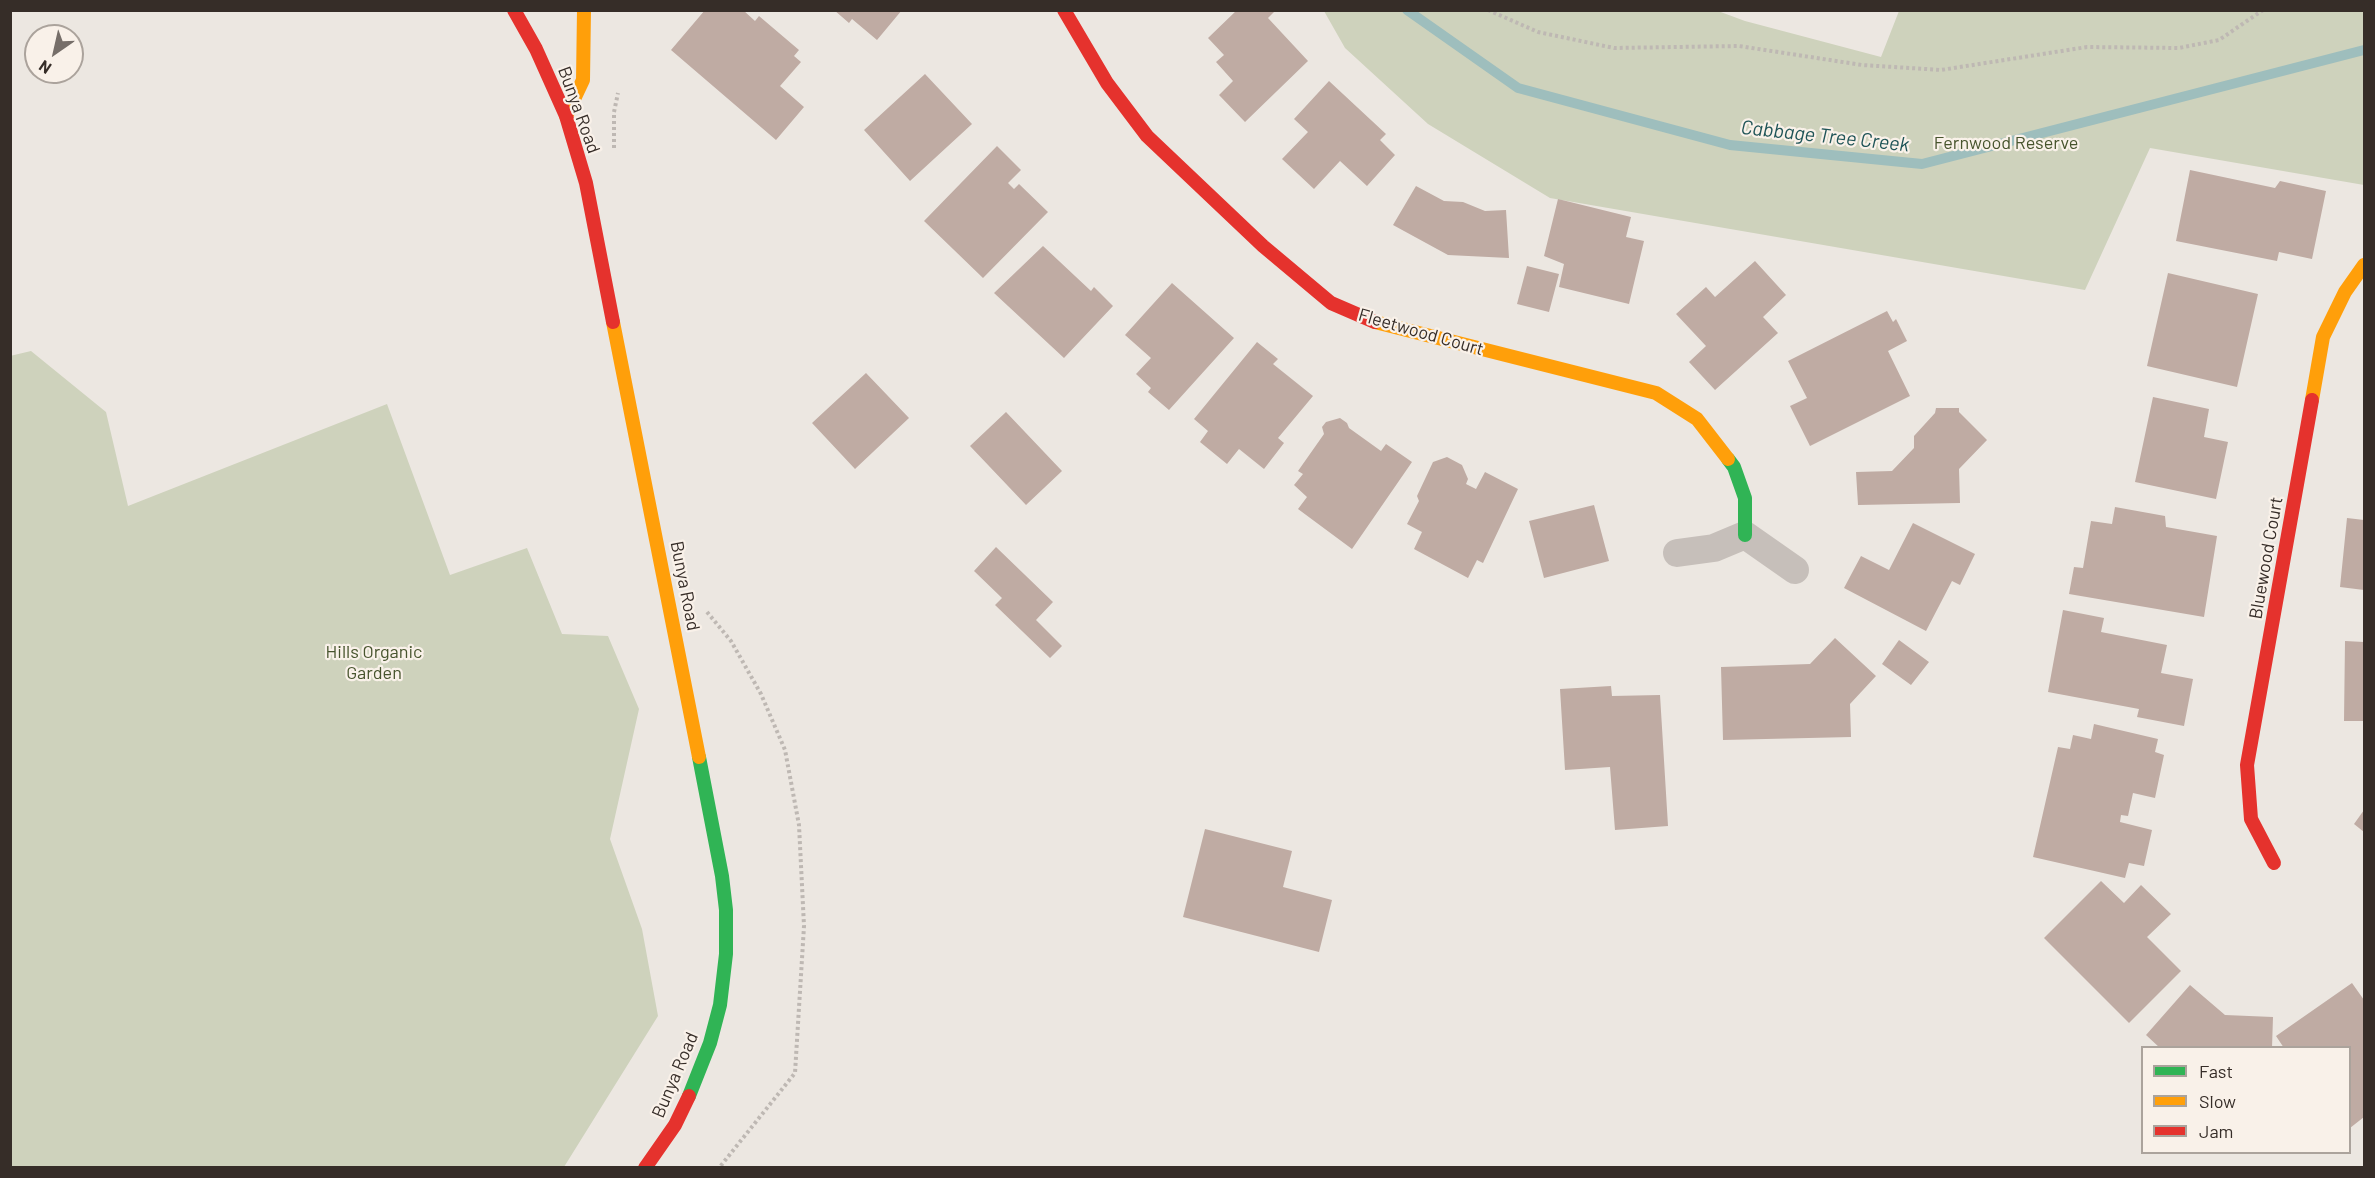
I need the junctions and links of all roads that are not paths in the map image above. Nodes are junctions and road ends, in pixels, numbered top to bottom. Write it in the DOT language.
graph roads {
  1 [pos="514,10"];
  2 [pos="585,10"];
  3 [pos="1064,10"];
  4 [pos="566,116"];
  5 [pos="2364,265"];
  6 [pos="1745,535"];
  7 [pos="1677,553"];
  8 [pos="1795,570"];
  9 [pos="2274,863"];
  10 [pos="645,1167"];
  1 -- 4 [label="street, Bunya Road"];
  2 -- 4 [label="street"];
  3 -- 6 [label="street, Fleetwood Court"];
  4 -- 10 [label="street, Bunya Road"];
  5 -- 9 [label="street, Bluewood Court"];
  6 -- 7 [label="street"];
  6 -- 8 [label="street"];
}
